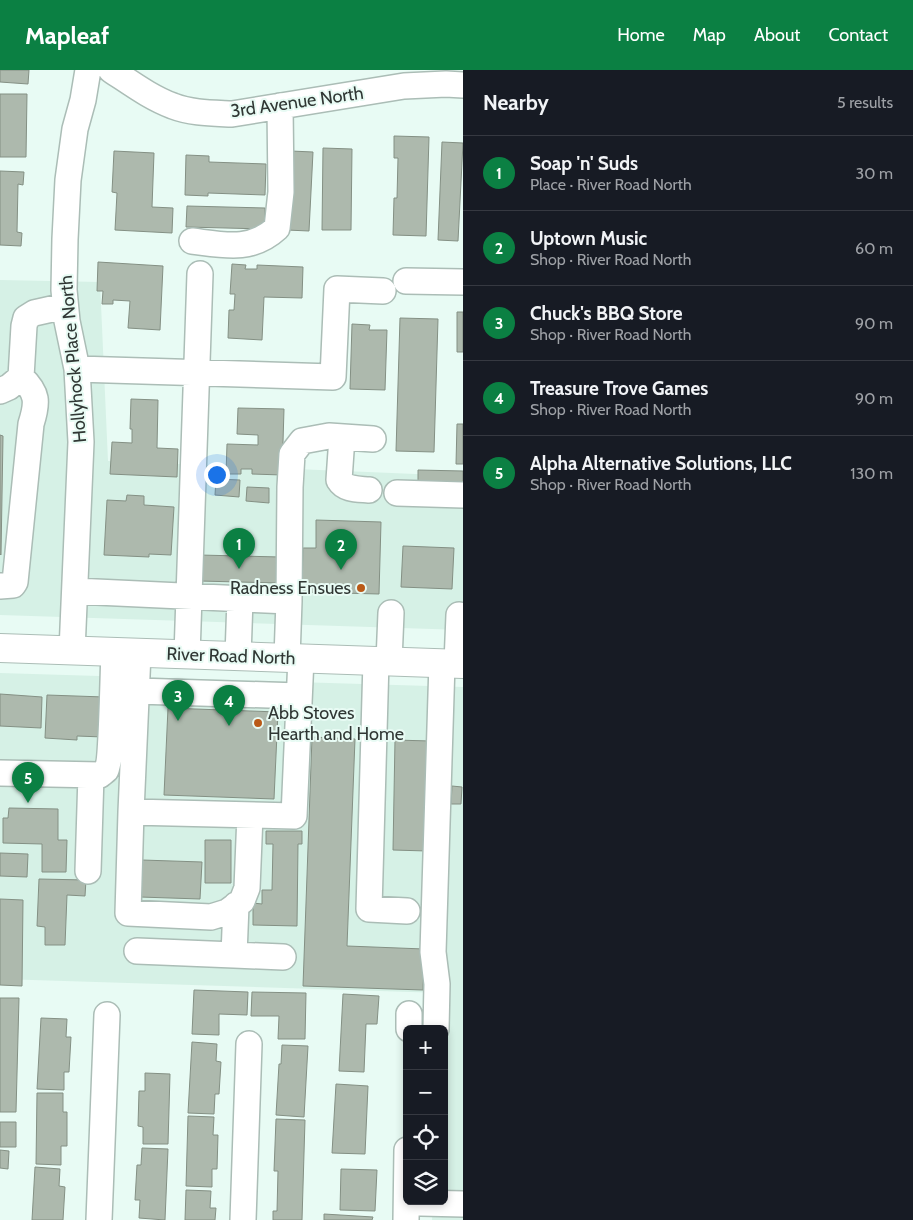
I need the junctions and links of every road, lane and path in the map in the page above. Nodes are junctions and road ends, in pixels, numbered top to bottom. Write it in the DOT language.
graph roads {
  1 [pos="88,70"];
  2 [pos="111,70"];
  3 [pos="402,78"];
  4 [pos="463,85"];
  5 [pos="280,106"];
  6 [pos="192,241"];
  7 [pos="200,274"];
  8 [pos="406,281"];
  9 [pos="463,282"];
  10 [pos="383,291"];
  11 [pos="65,306"];
  12 [pos="77,368"];
  13 [pos="196,372"];
  14 [pos="21,376"];
  15 [pos="0,391"];
  16 [pos="342,437"];
  17 [pos="373,439"];
  18 [pos="369,490"];
  19 [pos="397,493"];
  20 [pos="463,495"];
  21 [pos="0,586"];
  22 [pos="75,591"];
  23 [pos="189,596"];
  24 [pos="240,599"];
  25 [pos="289,601"];
  26 [pos="392,613"];
  27 [pos="459,615"];
  28 [pos="0,648"];
  29 [pos="72,651"];
  30 [pos="126,653"];
  31 [pos="187,655"];
  32 [pos="238,656"];
  33 [pos="294,658"];
  34 [pos="383,661"];
  35 [pos="454,663"];
  36 [pos="137,690"];
  37 [pos="299,696"];
  38 [pos="452,712"];
  39 [pos="0,773"];
  40 [pos="90,775"];
  41 [pos="131,812"];
  42 [pos="250,815"];
  43 [pos="88,870"];
  44 [pos="236,905"];
  45 [pos="407,911"];
  46 [pos="137,951"];
  47 [pos="234,955"];
  48 [pos="283,957"];
  49 [pos="107,1015"];
  50 [pos="436,1025"];
  51 [pos="250,1044"];
  52 [pos="409,1160"];
  53 [pos="463,1204"];
  54 [pos="418,1211"];
  55 [pos="99,1220"];
  56 [pos="243,1220"];
  1 -- 11 [label="street, Hollyhock Place North"];
  2 -- 5 [label="street, 3rd Avenue North"];
  3 -- 4 [label="street, 3rd Avenue North"];
  3 -- 5 [label="street, 3rd Avenue North"];
  5 -- 6 [label="street"];
  7 -- 13 [label="street"];
  8 -- 9 [label="street"];
  10 -- 13 [label="street"];
  11 -- 12 [label="street, Hollyhock Place North"];
  11 -- 14 [label="street"];
  12 -- 13 [label="street"];
  12 -- 22 [label="street, Hollyhock Place North"];
  13 -- 23 [label="street"];
  14 -- 15 [label="street"];
  14 -- 21 [label="street"];
  16 -- 17 [label="street"];
  16 -- 18 [label="street"];
  16 -- 25 [label="street"];
  19 -- 20 [label="street"];
  22 -- 23 [label="street"];
  22 -- 29 [label="street, Hollyhock Place North"];
  23 -- 24 [label="street"];
  23 -- 31 [label="street"];
  24 -- 25 [label="street"];
  24 -- 32 [label="street"];
  25 -- 33 [label="street"];
  26 -- 34 [label="street"];
  27 -- 35 [label="street"];
  28 -- 29 [label="main road, River Road North"];
  29 -- 30 [label="main road, River Road North"];
  30 -- 31 [label="main road, River Road North"];
  30 -- 36 [label="street"];
  30 -- 40 [label="street"];
  31 -- 32 [label="main road, River Road North"];
  32 -- 33 [label="main road, River Road North"];
  33 -- 34 [label="main road, River Road North"];
  33 -- 37 [label="street"];
  34 -- 35 [label="main road, River Road North"];
  34 -- 45 [label="street"];
  35 -- 38 [label="street"];
  36 -- 37 [label="street"];
  36 -- 41 [label="street"];
  37 -- 42 [label="street"];
  38 -- 50 [label="street"];
  39 -- 40 [label="street"];
  40 -- 43 [label="street"];
  41 -- 42 [label="street"];
  41 -- 44 [label="street"];
  42 -- 44 [label="street"];
  44 -- 47 [label="street"];
  46 -- 47 [label="street"];
  47 -- 48 [label="street"];
  49 -- 55 [label="street"];
  51 -- 56 [label="street"];
  52 -- 54 [label="street"];
  53 -- 54 [label="street"];
}
